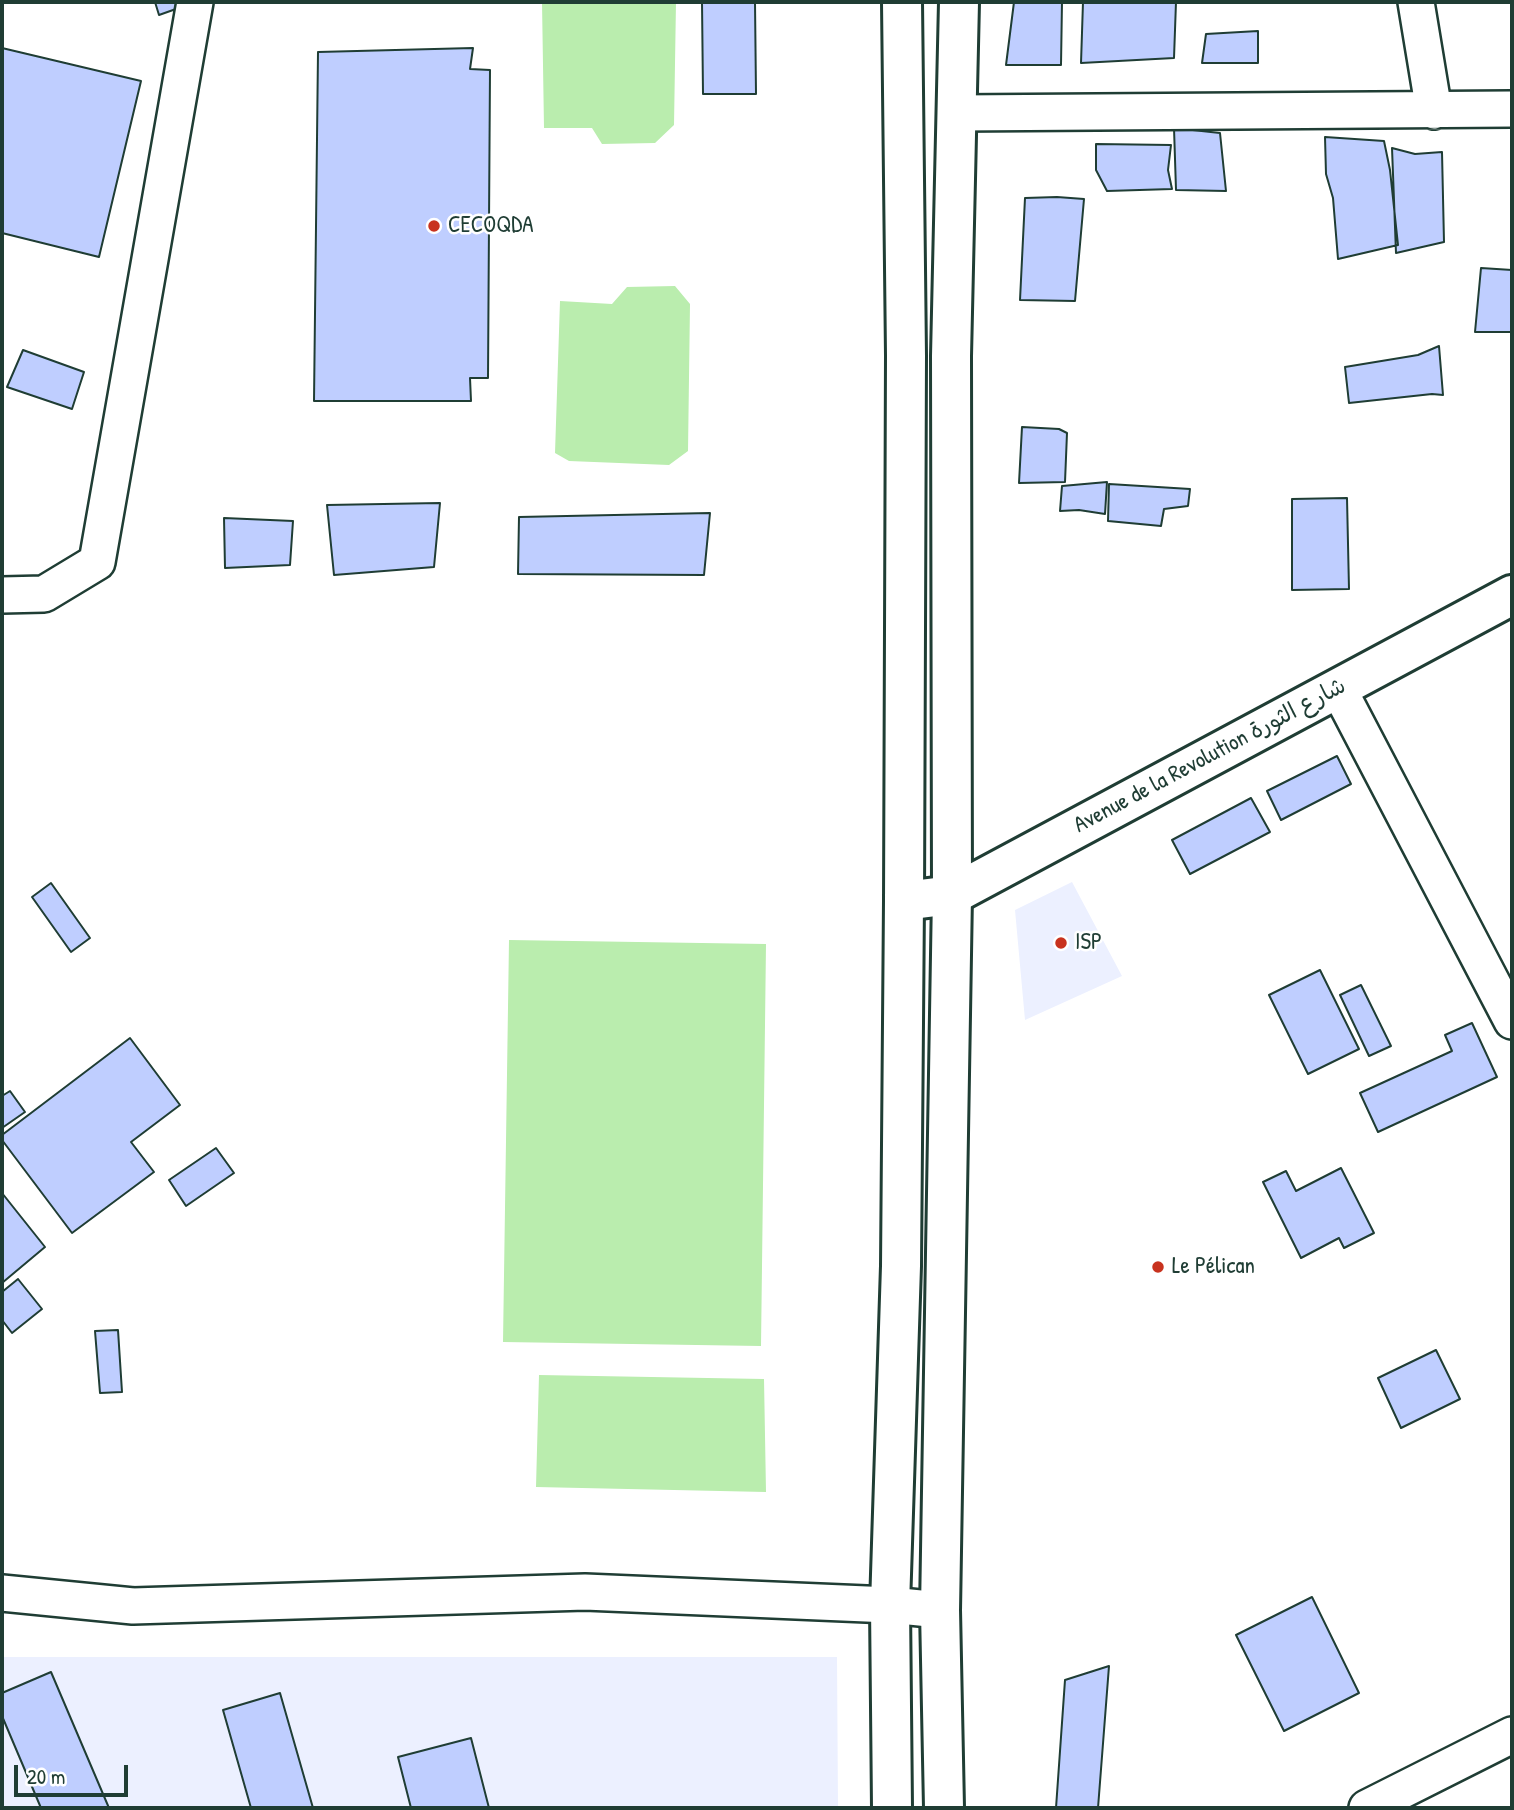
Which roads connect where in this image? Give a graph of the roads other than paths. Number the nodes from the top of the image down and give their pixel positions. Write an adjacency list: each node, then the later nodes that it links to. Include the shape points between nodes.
1 (195, 2): 9 (street, via 97,562 44,594)
2 (902, 2): 12 (main road)
3 (958, 2): 7 (main road)
4 (1416, 2): 6 (street)
5 (1512, 109): 6 (street)
6 (1434, 111): 7 (street)
7 (958, 113): 11 (main road, via 951,356)
8 (1512, 595): 10 (main road, Avenue de la Revolution شارع الثورة)
9 (2, 596)
10 (1338, 688): 11 (main road, Avenue de la Revolution شارع الثورة); 13 (street)
11 (952, 895): 12 (main road, Avenue de la Revolution شارع الثورة); 16 (main road)
12 (904, 901): 15 (main road, via 901,1266)
13 (1512, 1021)
14 (2, 1593): 15 (street, via 133,1606 585,1592)
15 (890, 1605): 16 (street); 18 (main road)
16 (940, 1610): 19 (main road)
17 (1512, 1735): 20 (street)
18 (892, 1808)
19 (944, 1808)
20 (1367, 1808)

